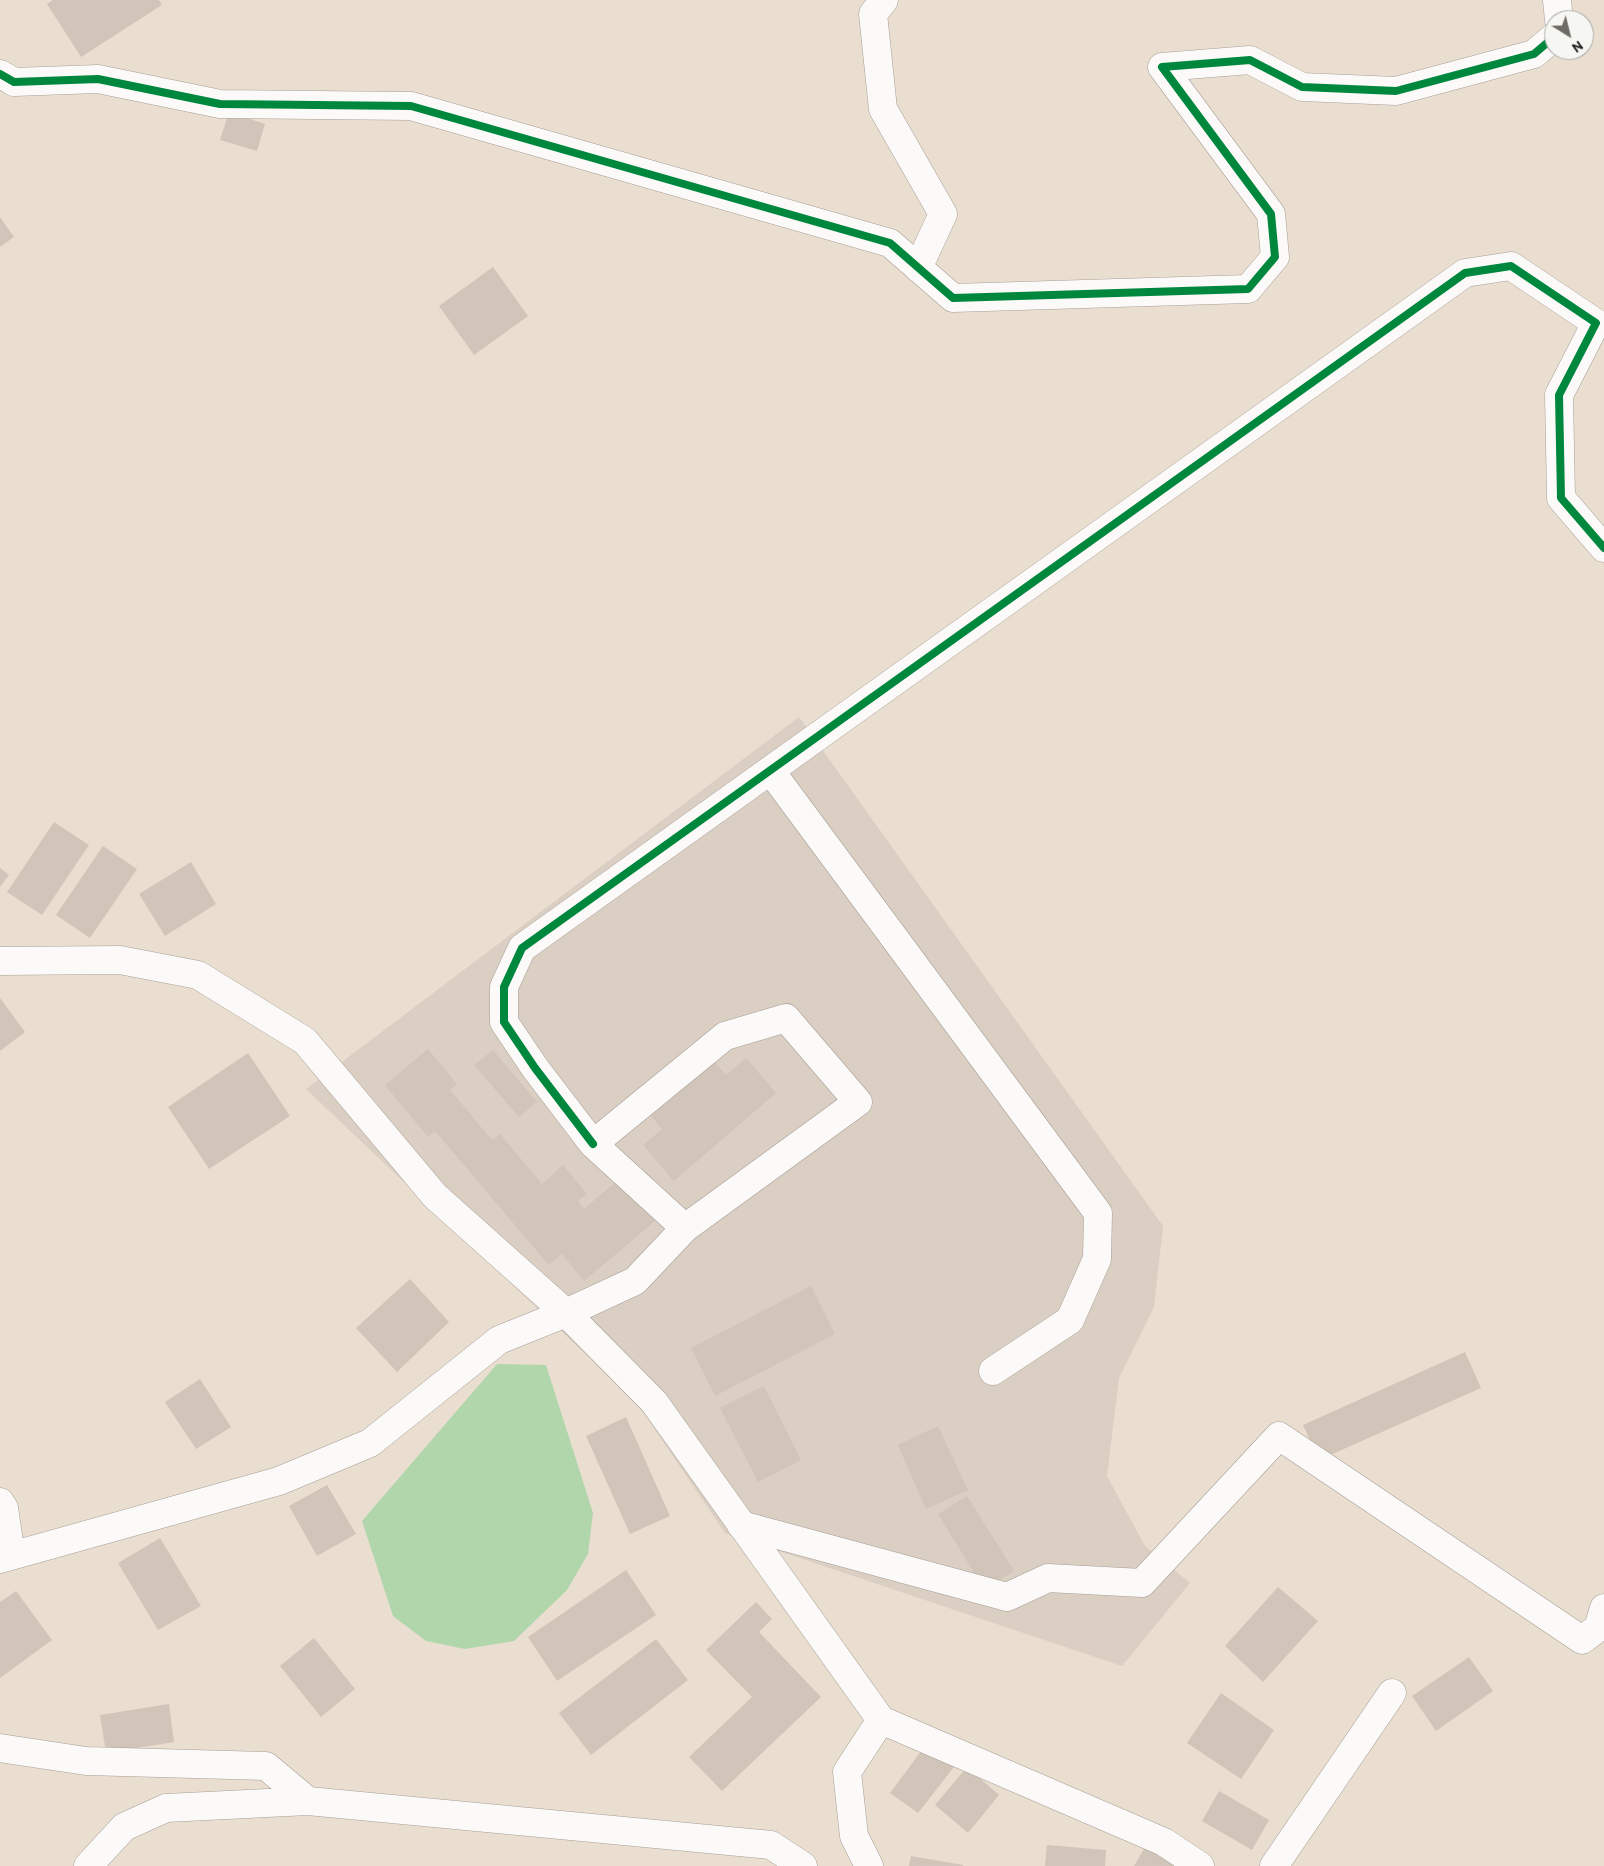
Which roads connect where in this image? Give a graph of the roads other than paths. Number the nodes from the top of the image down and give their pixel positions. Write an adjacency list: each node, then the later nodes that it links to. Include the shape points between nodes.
1 (884, 0): 4 (street, via 873,14 883,109 943,214)
2 (1544, 46): 4 (street, via 1534,54 1396,91 1302,87 1250,60 1162,67 1272,214 1275,257 1248,289 953,298)
3 (0, 74): 4 (street, via 14,82 98,80 220,104 411,106 890,243)
4 (918, 268)
5 (1604, 548): 6 (street, via 1561,498 1559,395 1596,323 1511,266 1465,273)
6 (770, 770): 8 (street, via 522,948 504,987 504,1022); 11 (street, via 1098,1213 1097,1259 1070,1320)
7 (0, 961): 10 (street, via 120,960 198,975 305,1041 435,1196)
8 (593, 1144): 9 (street); 9 (street, via 725,1036 786,1018 858,1102)
9 (685, 1228): 10 (street, via 635,1281)
10 (566, 1313): 13 (street, via 654,1402); 14 (street, via 499,1340 370,1444 279,1481)
11 (993, 1370)
12 (0, 1502): 14 (street, via 4,1508)
13 (741, 1525): 15 (street, via 1007,1597 1048,1578 1142,1583 1279,1436 1582,1640 1598,1628); 17 (street)
14 (5, 1557)
15 (1604, 1608)
16 (1392, 1693): 24 (street)
17 (881, 1720): 22 (street, via 847,1772 854,1836); 23 (street, via 1164,1842)
18 (0, 1748): 19 (street, via 86,1761 266,1766)
19 (308, 1801): 20 (street, via 166,1808 124,1827); 21 (street, via 770,1845)
20 (88, 1866)
21 (803, 1866)
22 (869, 1866)
23 (1200, 1866)
24 (1274, 1866)

